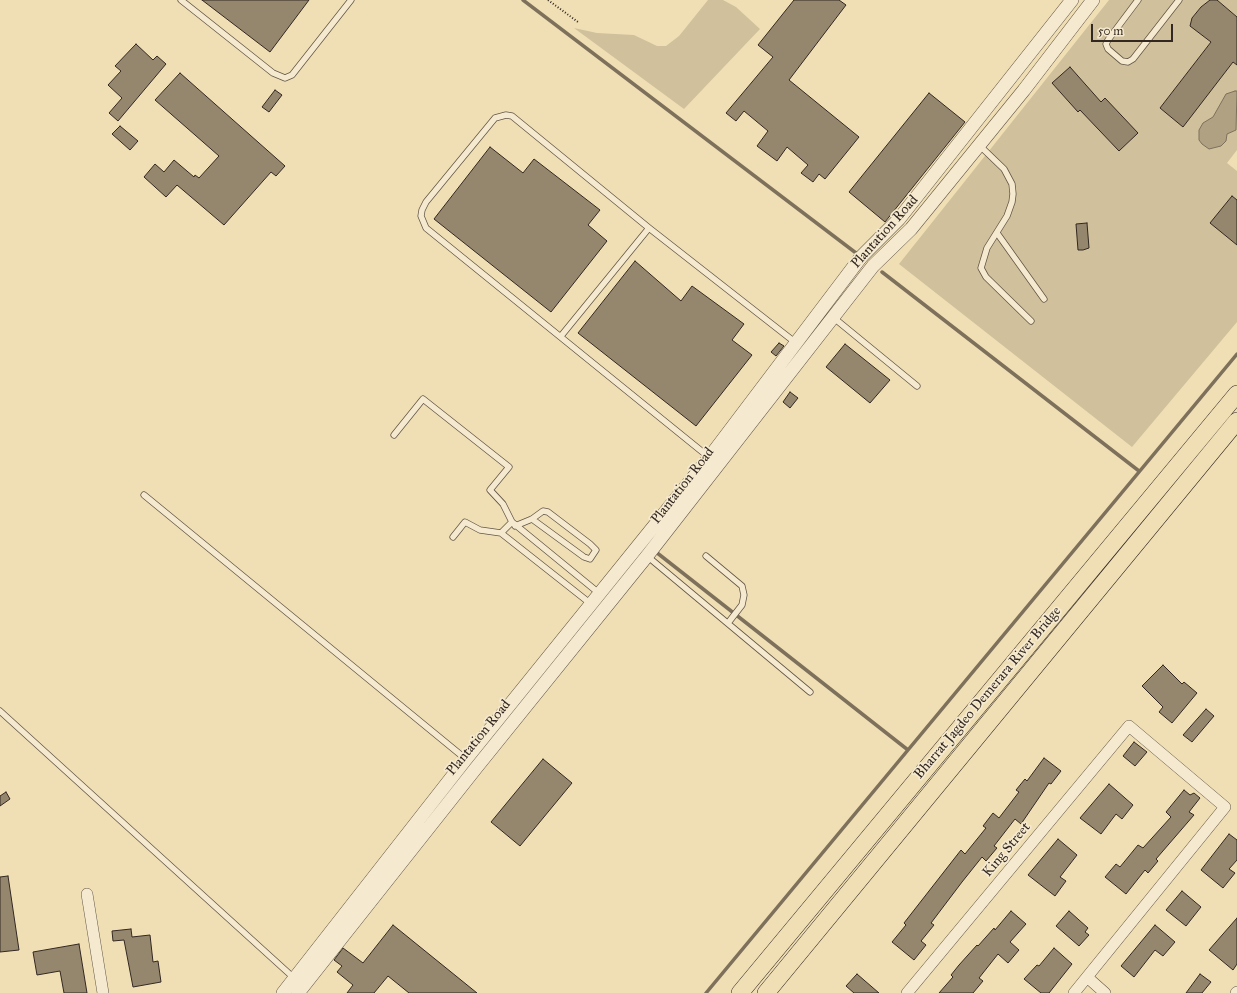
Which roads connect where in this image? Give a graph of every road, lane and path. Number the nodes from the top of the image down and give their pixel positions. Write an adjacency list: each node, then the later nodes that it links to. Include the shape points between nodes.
1 (181, 0): 2 (lane, via 273,73 285,78 292,75)
2 (351, 0)
3 (548, 0): 8 (path)
4 (1072, 0): 16 (street, Plantation Road, via 899,219 861,257)
5 (1093, 0): 9 (street, Plantation Road)
6 (1138, 0): 7 (lane, via 1106,44 1122,61 1128,62 1133,59)
7 (1179, 0)
8 (578, 22)
9 (978, 145): 11 (lane, via 1004,169 1012,184 1012,202); 13 (street, Plantation Road, via 911,229 873,266)
10 (649, 228): 15 (lane); 15 (lane, via 517,119 506,115 495,118 426,202 422,210 422,222 426,228); 16 (lane)
11 (997, 233): 12 (lane); 14 (lane, via 986,248 981,268 986,277)
12 (1044, 299)
13 (834, 318): 17 (lane); 21 (street, Plantation Road)
14 (1031, 321)
15 (561, 336): 21 (lane)
16 (796, 343): 21 (street, Plantation Road)
17 (917, 386)
18 (1237, 394): 39 (main road, Bharrat Jagdeo Demerara River Bridge)
19 (1237, 421): 40 (main road, Bharrat Jagdeo Demerara River Bridge)
20 (394, 435): 24 (lane, via 423,399 508,467 490,490 504,504)
21 (714, 461): 27 (street, Plantation Road); 29 (street, Plantation Road)
22 (144, 495): 33 (lane)
23 (532, 519): 23 (lane, via 584,558 590,559 596,550 548,512 543,511); 24 (lane)
24 (513, 524): 25 (lane); 29 (lane)
25 (502, 533): 26 (lane, via 480,530 465,522); 29 (lane)
26 (453, 536)
27 (647, 556): 29 (street, Plantation Road); 30 (lane)
28 (706, 556): 30 (lane, via 742,586 742,605)
29 (600, 603): 33 (street, Plantation Road)
30 (728, 623): 31 (lane)
31 (810, 692)
32 (0, 711): 36 (lane)
33 (471, 764): 36 (street, Plantation Road)
34 (87, 894): 37 (street)
35 (1087, 977): 41 (street, King Street, via 1225,806 1129,726); 42 (street); 43 (street)
36 (299, 986): 38 (street, Plantation Road)
37 (104, 993)
38 (283, 993)
39 (740, 993)
40 (766, 993)
41 (908, 993)
42 (1074, 993)
43 (1105, 993)

